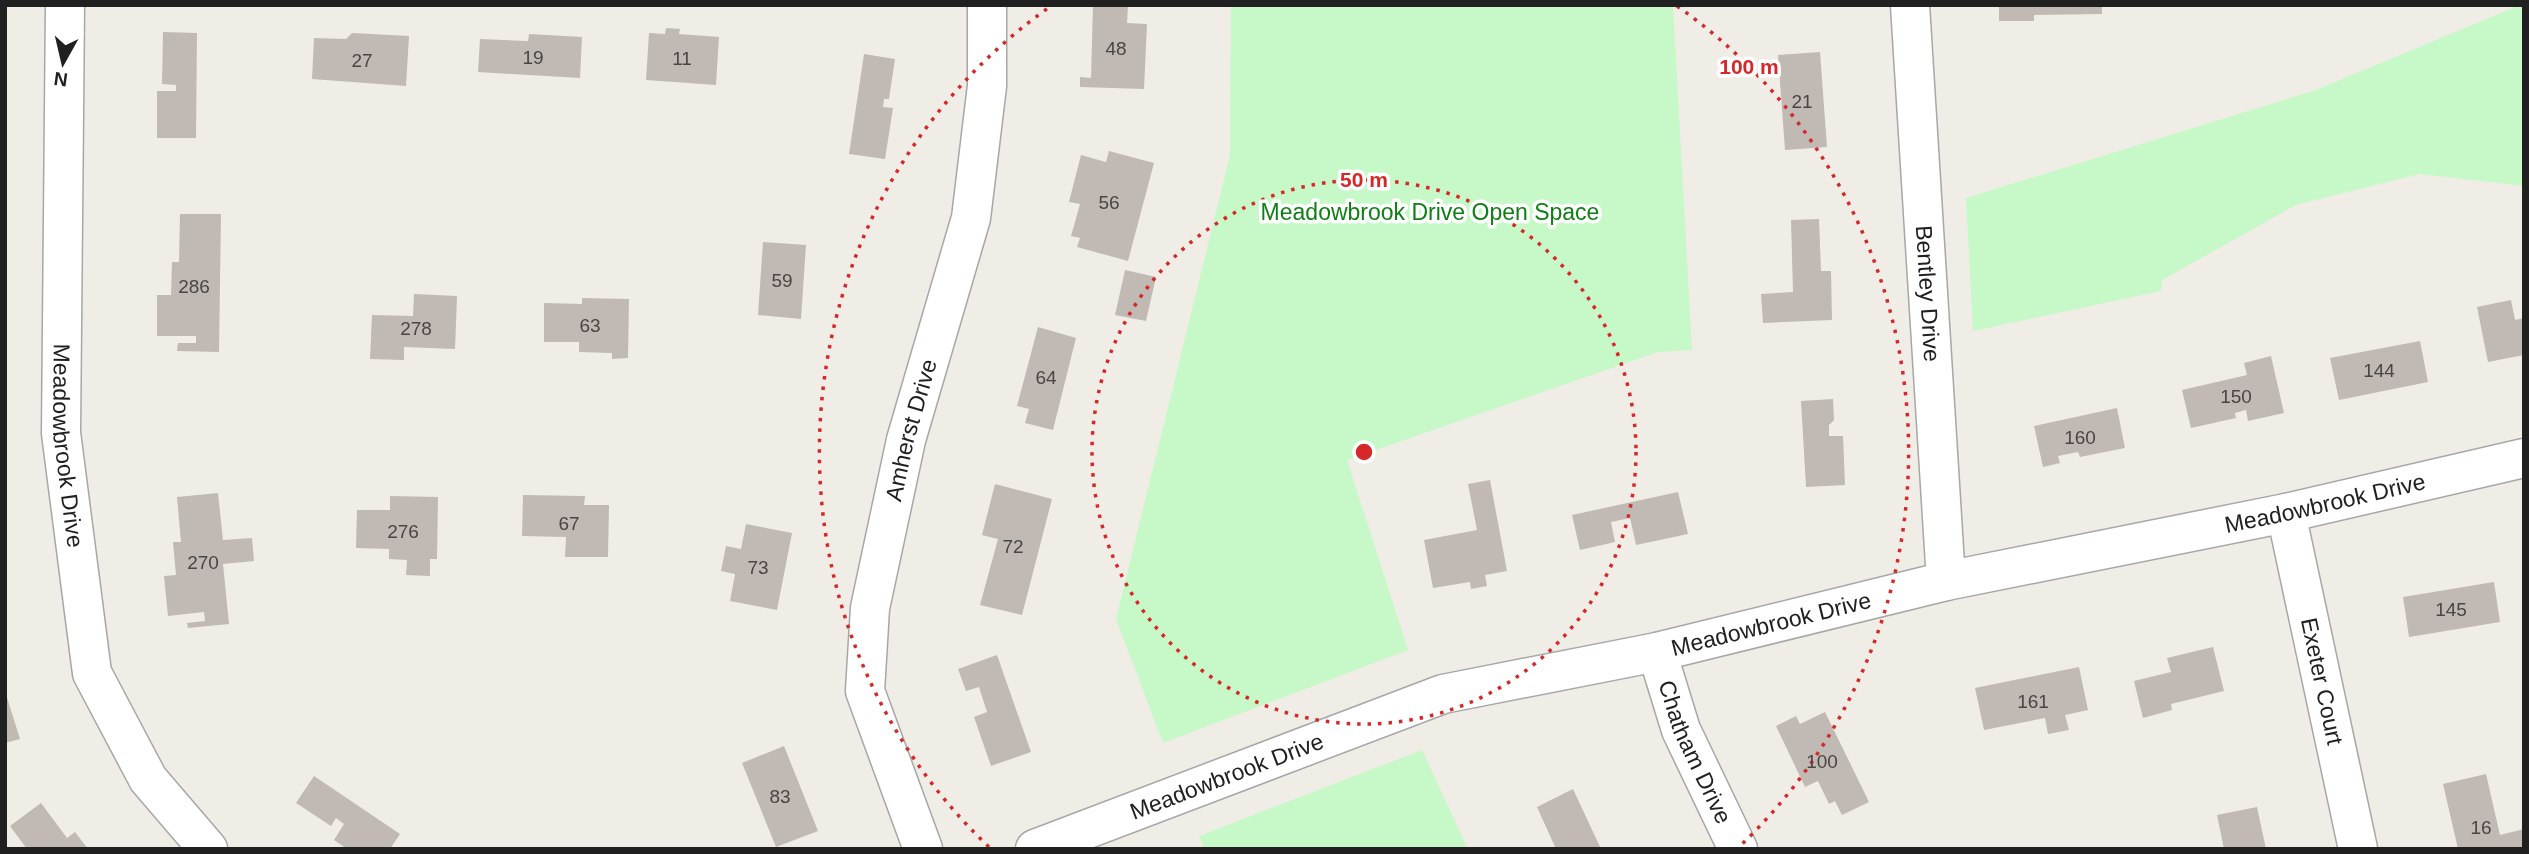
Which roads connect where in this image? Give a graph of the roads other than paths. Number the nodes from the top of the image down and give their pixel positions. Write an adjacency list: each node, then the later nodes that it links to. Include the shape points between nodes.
1 (65, 5): 8 (street, Meadowbrook Drive, via 61,433 92,673 148,779)
2 (987, 5): 9 (street, Amherst Drive, via 987,86 971,218 906,440 870,608 865,691)
3 (1910, 5): 6 (street, Bentley Drive)
4 (2524, 458): 5 (street, Meadowbrook Drive)
5 (2286, 513): 6 (street, Meadowbrook Drive); 12 (street, Exeter Court)
6 (1945, 582): 7 (street, Meadowbrook Drive)
7 (1657, 652): 10 (street, Meadowbrook Drive, via 1443,694); 11 (street, Chatham Drive, via 1681,730)
8 (208, 849)
9 (923, 849)
10 (1035, 849)
11 (1738, 849)
12 (2358, 849)

